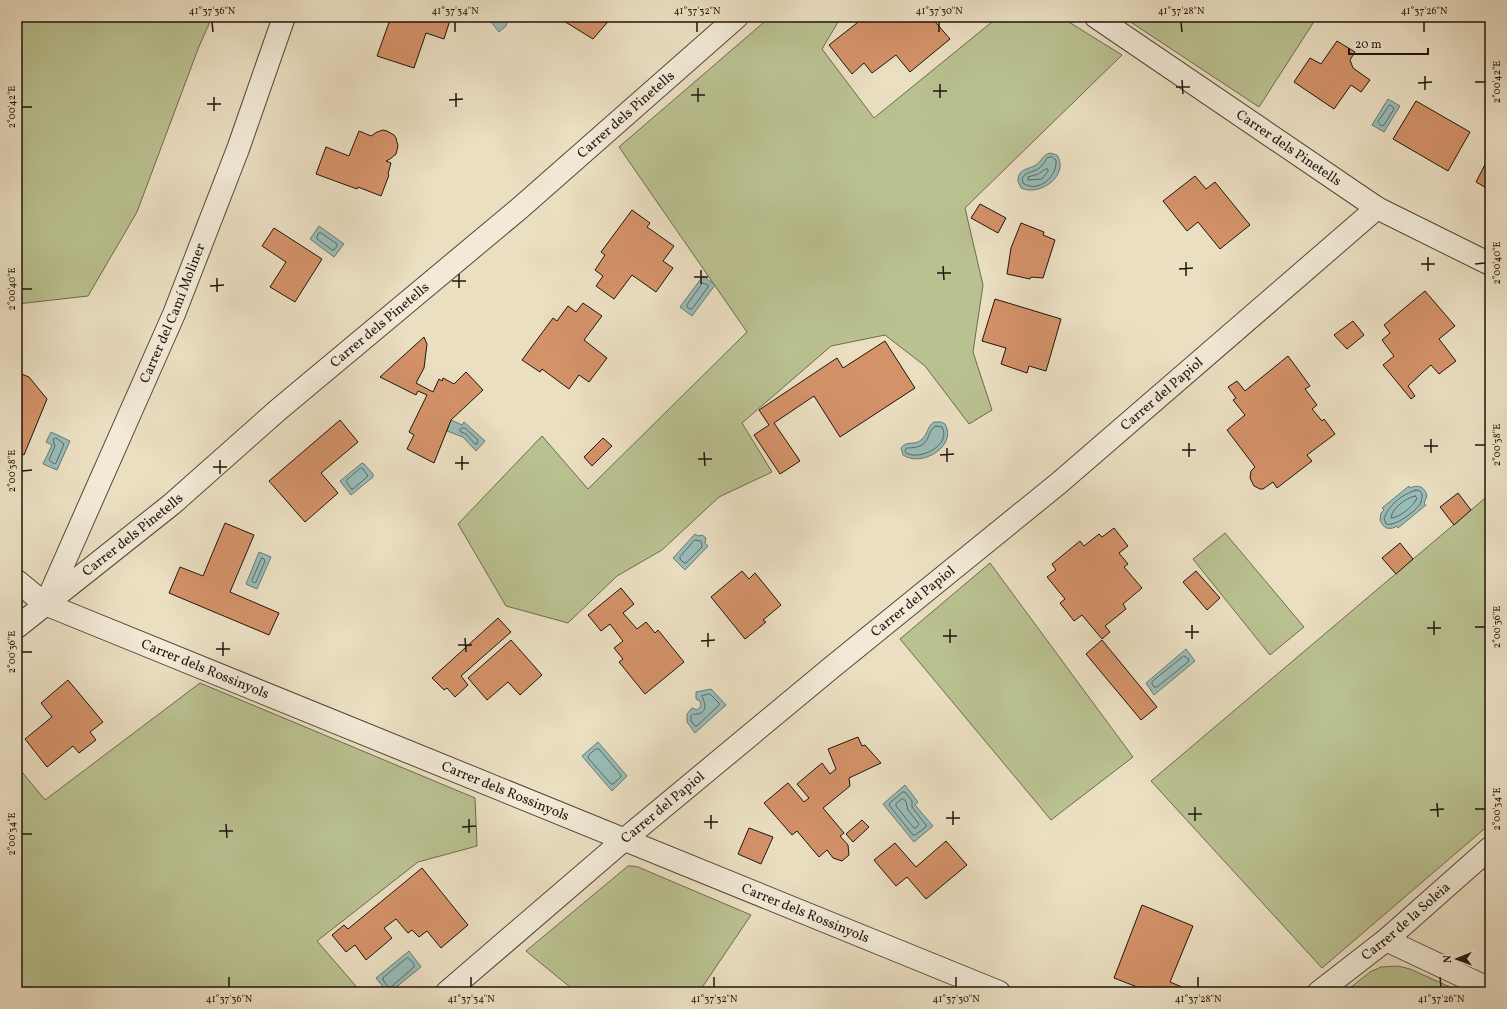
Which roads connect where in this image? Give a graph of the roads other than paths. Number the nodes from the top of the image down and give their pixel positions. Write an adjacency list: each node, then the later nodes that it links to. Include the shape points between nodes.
1 (284, 17): 7 (street, Carrer del Camí Moliner, via 238,149 174,314)
2 (737, 17): 7 (street, Carrer dels Pinetells, via 520,208 278,410 172,504)
3 (1096, 17): 4 (street, Carrer dels Pinetells)
4 (1377, 208): 5 (street, Carrer dels Pinetells); 9 (street, Carrer del Papiol, via 1059,483)
5 (1490, 264)
6 (17, 581): 7 (street, Carrer dels Rossinyols)
7 (45, 604): 8 (street, Carrer dels Pinetells); 9 (street, Carrer dels Rossinyols)
8 (17, 627)
9 (625, 839): 13 (street, Carrer del Papiol); 14 (street, Carrer dels Rossinyols)
10 (1490, 848): 11 (street, Carrer de la Soleia)
11 (1386, 940): 12 (street); 15 (street, Carrer de la Soleia)
12 (1490, 988)
13 (447, 992)
14 (999, 992)
15 (1319, 992)

